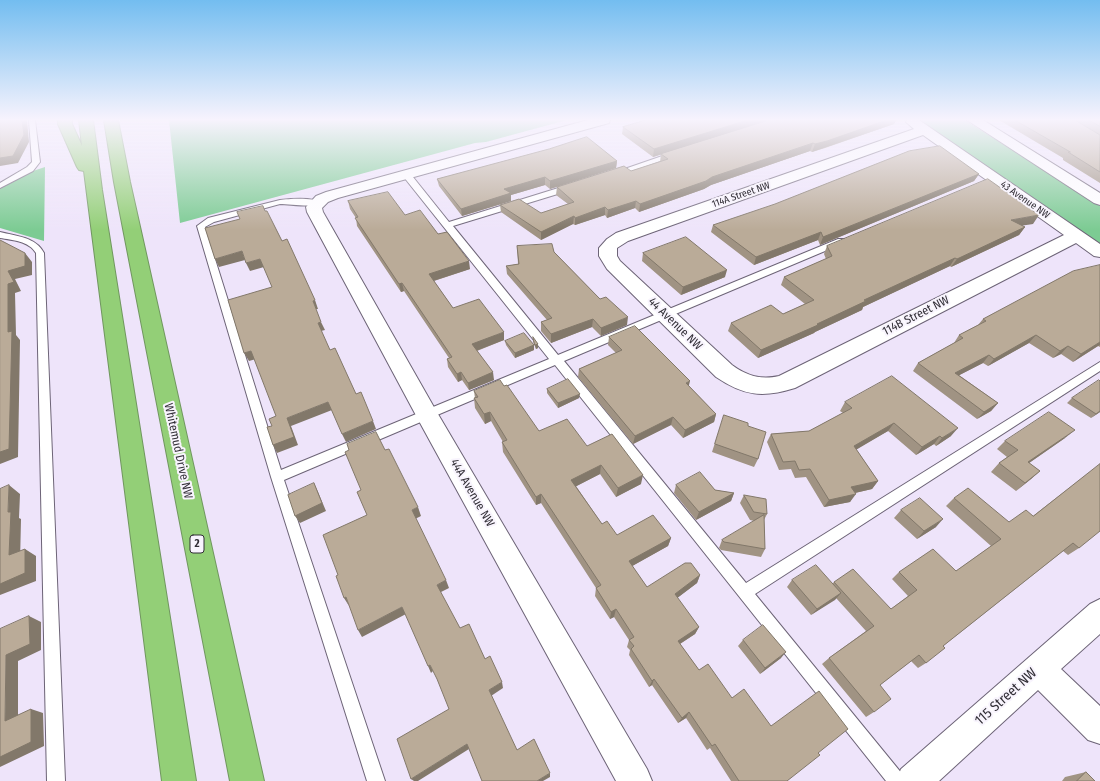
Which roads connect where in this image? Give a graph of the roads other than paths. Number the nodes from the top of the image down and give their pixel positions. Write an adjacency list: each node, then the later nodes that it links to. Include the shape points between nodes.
1 (35, 156): 15 (lane, via 36,162 30,169)
2 (79, 156): 16 (highway)
3 (90, 156): 16 (highway)
4 (117, 156): 13 (highway, Whitemud Drive NW / 2)
5 (123, 156): 13 (highway)
6 (470, 156): 11 (street)
7 (667, 156): 12 (lane)
8 (849, 156): 23 (street, 114A Street NW, via 622,237 613,242)
9 (956, 156): 21 (street, 43 Avenue NW, via 986,181)
10 (1031, 156): 17 (street)
11 (406, 174): 18 (street, via 332,195); 19 (lane)
12 (608, 175)
13 (122, 182): 37 (highway, Whitemud Drive NW / 2)
14 (578, 185): 19 (lane)
15 (0, 186)
16 (94, 190): 36 (highway)
17 (1100, 200)
18 (317, 203): 29 (street, 44A Avenue NW, via 314,207 315,212); 30 (lane, via 291,200 280,202 211,220 201,226)
19 (449, 225): 26 (lane)
20 (0, 235): 35 (lane, via 32,244 40,253)
21 (1076, 236): 24 (street, 43 Avenue NW); 28 (street, 114B Street NW, via 787,382 771,386)
22 (850, 238): 25 (lane)
23 (606, 251): 25 (street, 44 Avenue NW, via 613,265)
24 (1100, 252)
25 (665, 315): 26 (lane); 28 (street, 44 Avenue NW, via 724,370 737,379)
26 (556, 360): 29 (lane); 31 (lane)
27 (1100, 366): 31 (lane)
28 (754, 385)
29 (427, 415): 30 (lane); 39 (street, 44A Avenue NW)
30 (277, 477): 38 (lane)
31 (745, 592): 40 (lane)
32 (1100, 614): 33 (street, 115 Street NW)
33 (1038, 669): 34 (street); 41 (street, 115 Street NW)
34 (1100, 728)
35 (56, 781)
36 (179, 781)
37 (247, 781)
38 (376, 781)
39 (635, 781)
40 (896, 781)
41 (913, 781)

